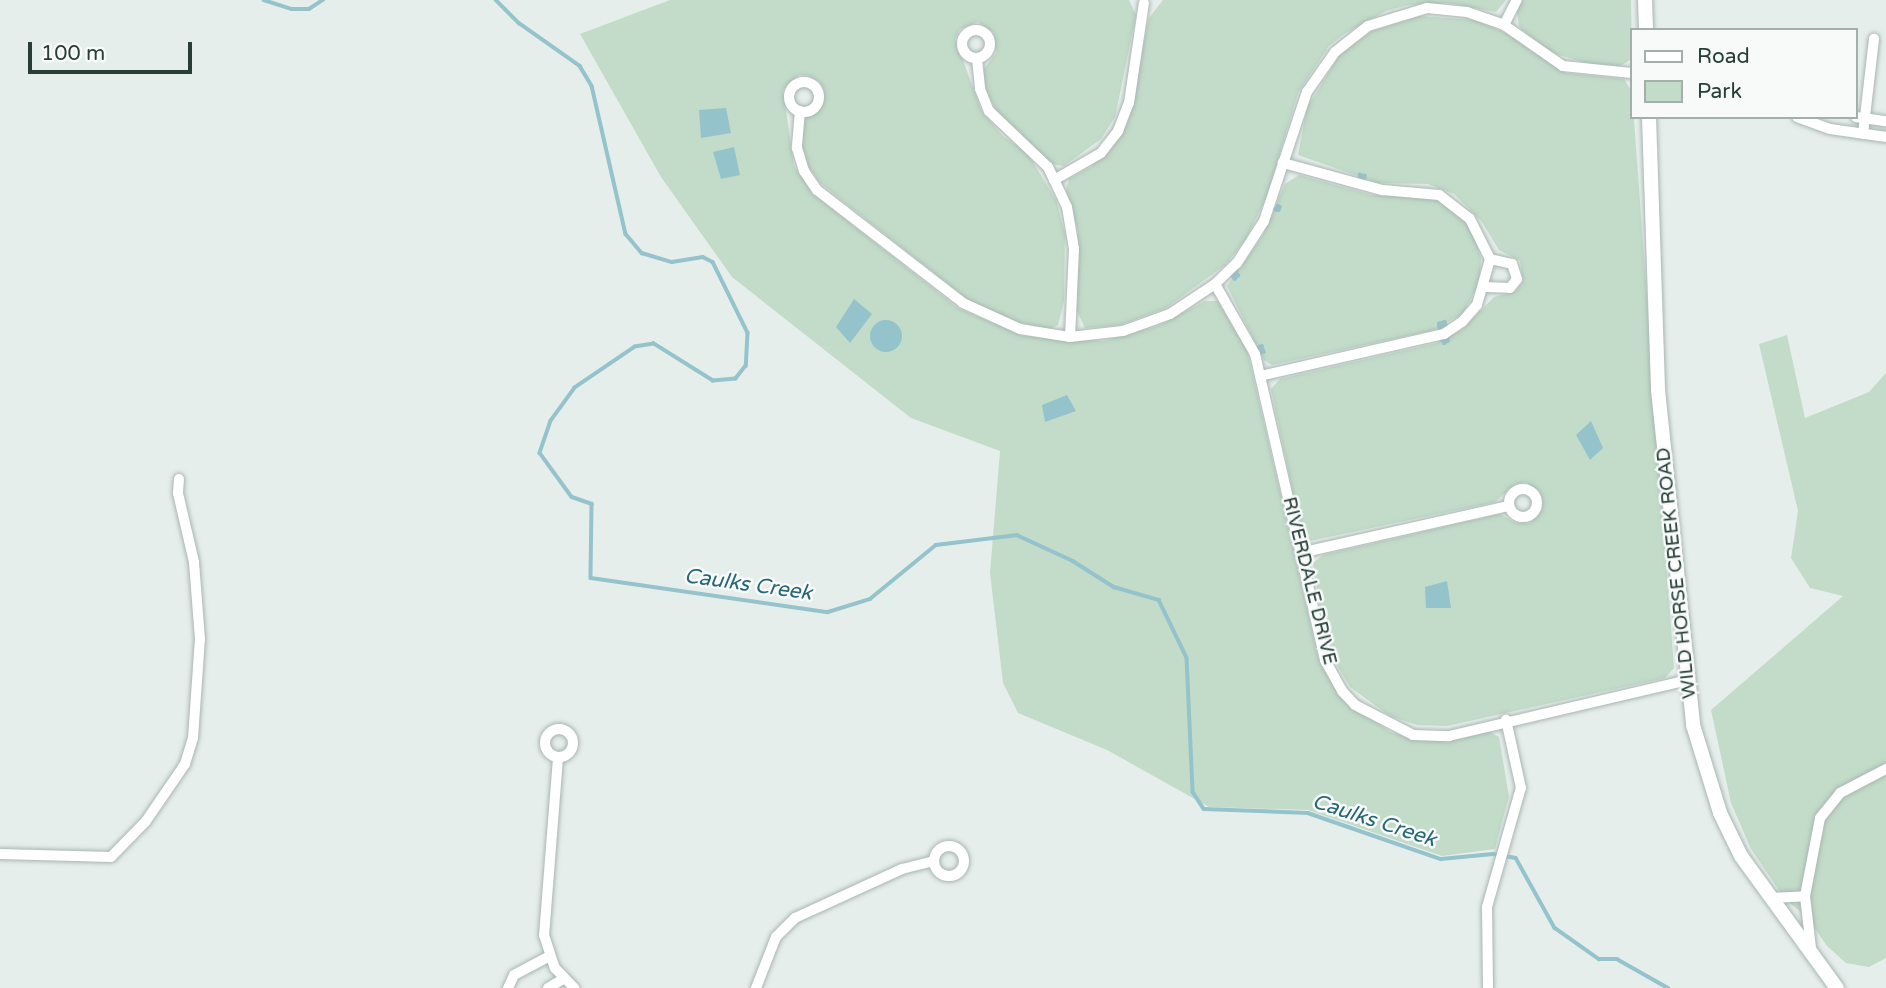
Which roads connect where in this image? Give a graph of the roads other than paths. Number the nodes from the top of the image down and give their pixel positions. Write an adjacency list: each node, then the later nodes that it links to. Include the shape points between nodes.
1 (1156, 0): 4 (street)
2 (1517, 0): 5 (street)
3 (1645, 0): 6 (main road)
4 (1142, 1): 18 (street, via 1129,103 1118,131 1101,153)
5 (1504, 25): 9 (street, via 1563,66); 17 (street, via 1467,12 1427,8 1368,26 1321,69 1302,104)
6 (1646, 28)
7 (1874, 39): 11 (street)
8 (976, 59): 18 (street, via 989,111 1036,154)
9 (1630, 73)
10 (800, 111): 22 (street, via 797,148 804,171 817,190 963,303 1020,329)
11 (1860, 117): 14 (street); 15 (street)
12 (1649, 119): 27 (main road, WILD HORSE CREEK ROAD, via 1658,390)
13 (1802, 119): 15 (street, via 1830,130)
14 (1886, 121)
15 (1863, 134): 16 (street)
16 (1886, 137)
17 (1283, 163): 19 (street, via 1382,190 1439,195 1470,219); 20 (street, via 1264,221 1241,258)
18 (1055, 180): 22 (street, via 1067,207 1074,249)
19 (1490, 259): 21 (street); 21 (street, via 1512,264 1517,279 1510,288)
20 (1215, 284): 22 (street, via 1147,324); 23 (street, RIVERDALE DRIVE, via 1248,339)
21 (1485, 287): 23 (street, via 1469,316 1444,334)
22 (1070, 337)
23 (1260, 376): 26 (street, RIVERDALE DRIVE)
24 (179, 479): 31 (street, via 194,562 200,639 193,738 185,764 146,821 111,857)
25 (1508, 506): 26 (street)
26 (1300, 553): 28 (street, RIVERDALE DRIVE, via 1325,660 1354,705 1391,726 1423,736 1449,736)
27 (1687, 680): 28 (street, RIVERDALE DRIVE); 33 (main road, WILD HORSE CREEK ROAD, via 1693,725 1720,813)
28 (1506, 720): 42 (street, via 1521,788 1487,907)
29 (558, 758): 36 (street, via 545,915)
30 (1886, 769): 34 (street, via 1840,793 1820,818)
31 (0, 854)
32 (934, 861): 41 (street, via 902,869 795,918 776,937)
33 (1767, 897): 34 (street); 35 (main road, WILD HORSE CREEK ROAD)
34 (1805, 897): 35 (street)
35 (1812, 955): 43 (main road, WILD HORSE CREEK ROAD)
36 (549, 956): 37 (street); 38 (street, via 514,975)
37 (563, 979): 39 (street); 40 (street)
38 (508, 988)
39 (548, 988)
40 (574, 988)
41 (756, 988)
42 (1488, 988)
43 (1837, 988)

